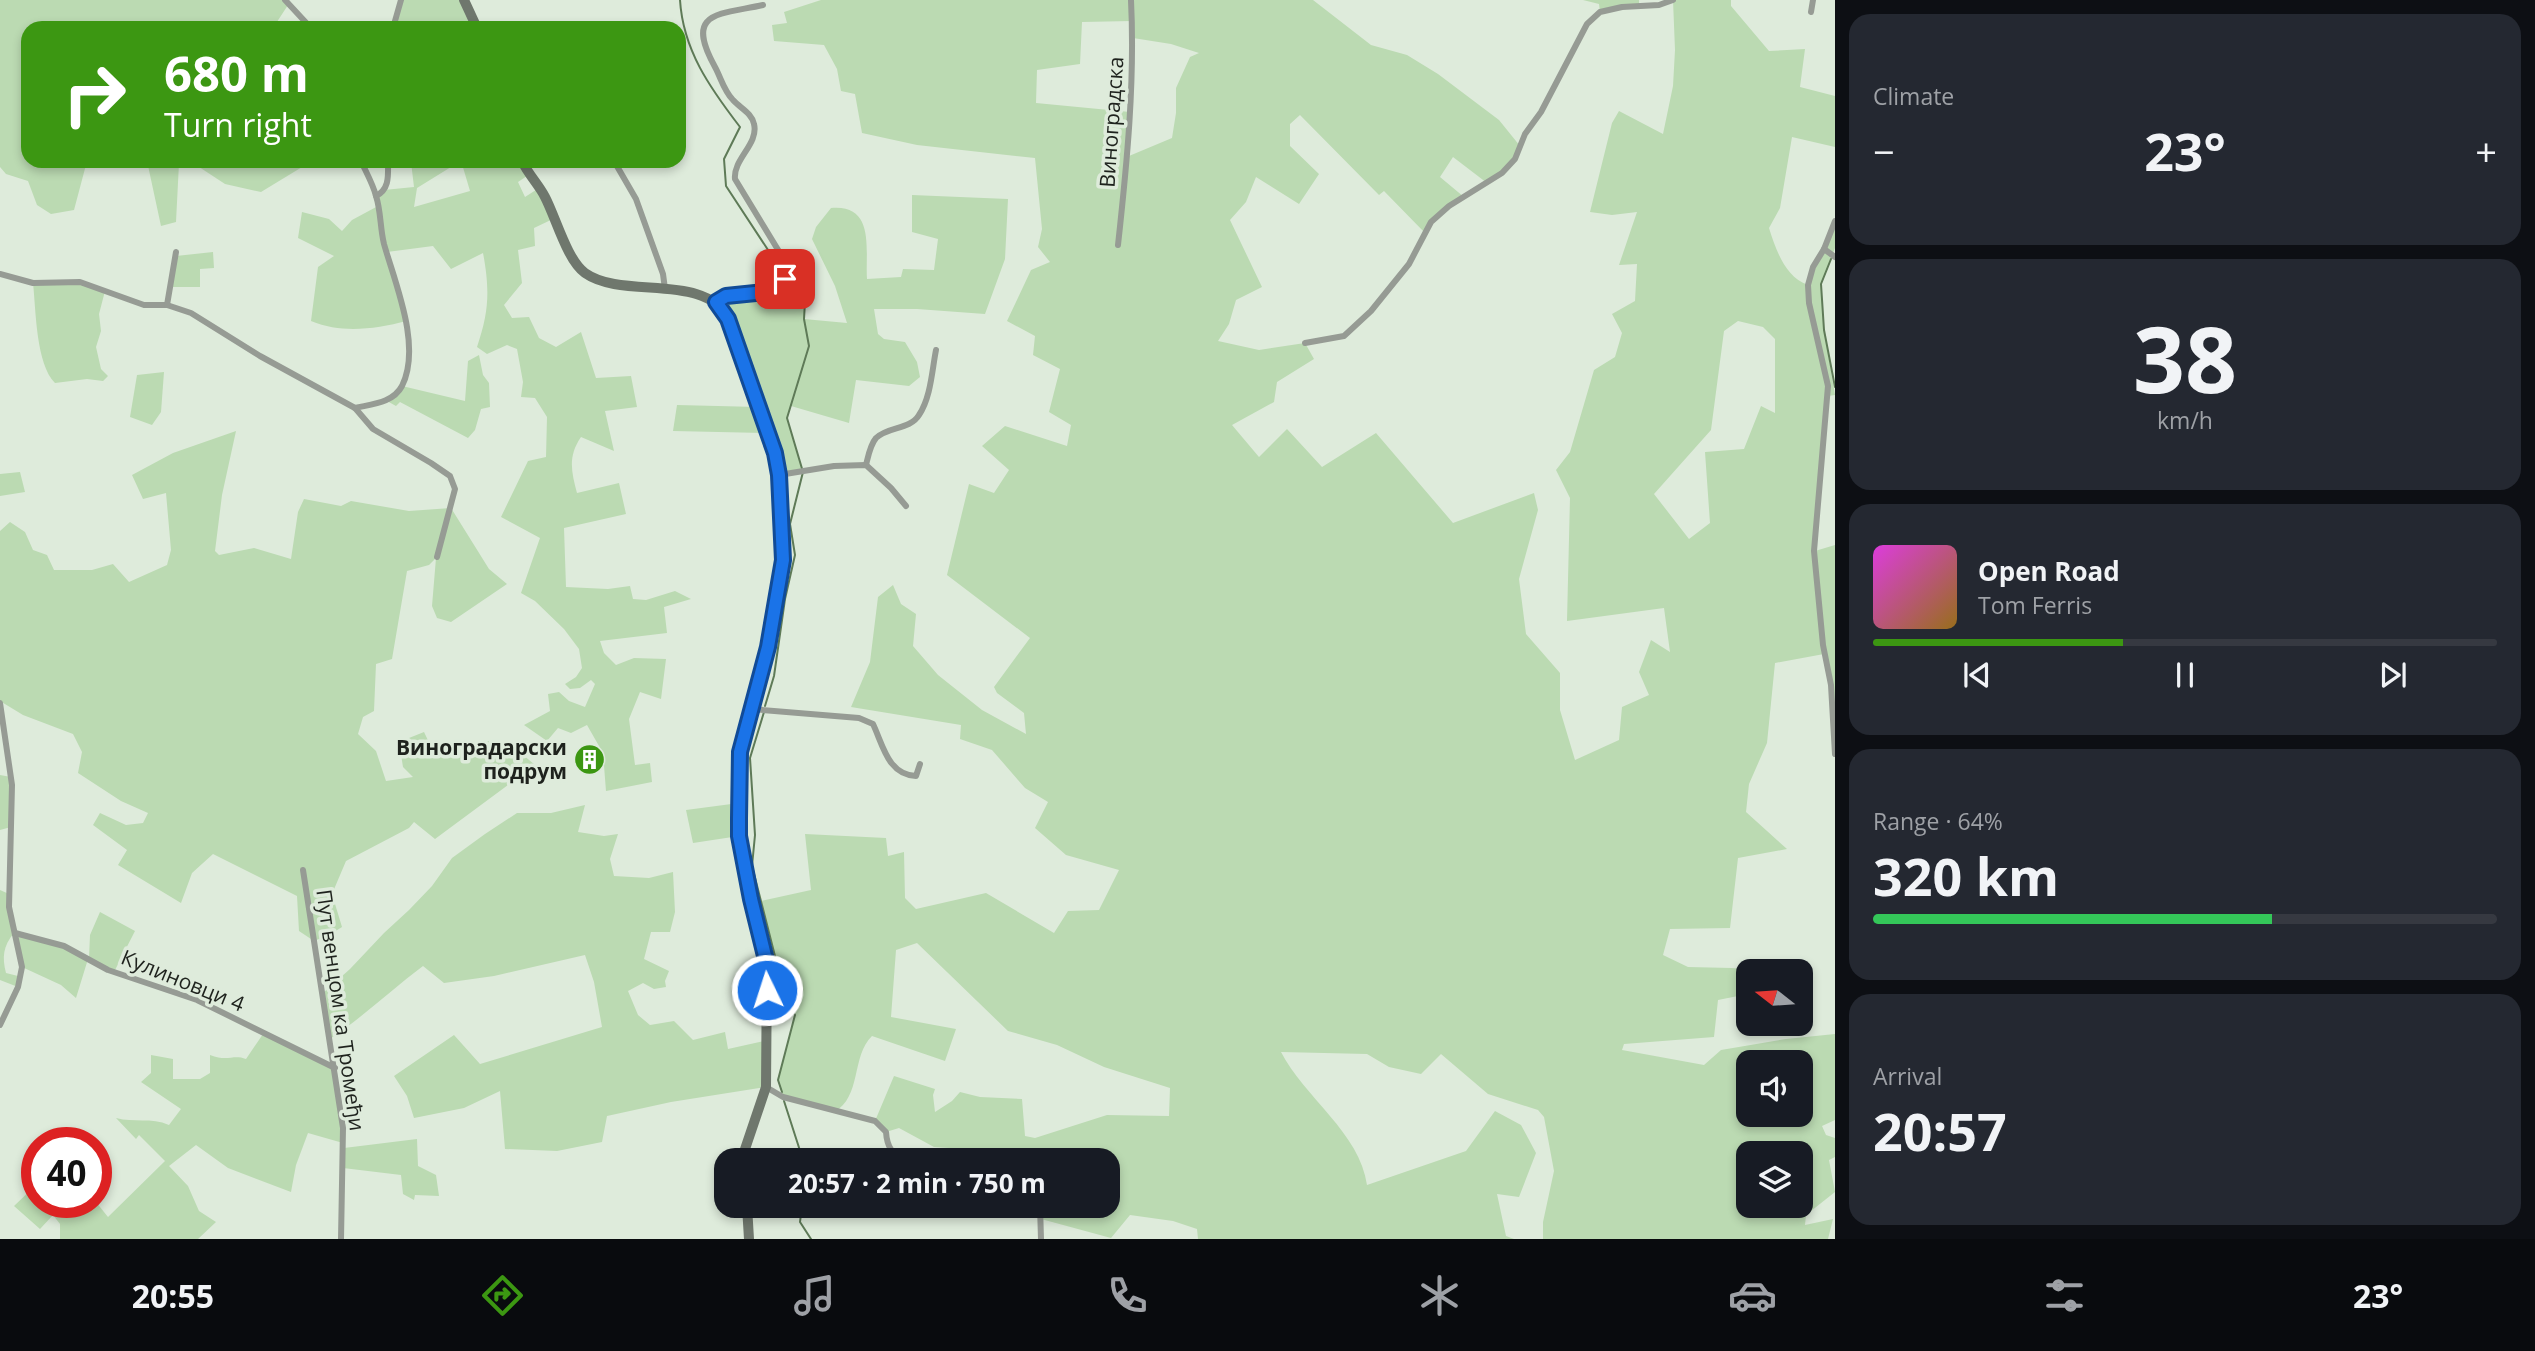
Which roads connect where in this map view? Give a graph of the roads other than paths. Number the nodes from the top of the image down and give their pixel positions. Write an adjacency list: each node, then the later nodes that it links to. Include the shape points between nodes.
1 (285, 0): 9 (street)
2 (401, 0): 10 (street)
3 (464, 0): 11 (street)
4 (1131, 0): 18 (street, Виноградска, via 1128,156)
5 (1673, 0): 25 (street, via 1600,12 1587,24 1515,159 1431,222 1409,264 1344,336)
6 (1813, 0): 8 (street)
7 (763, 5): 23 (street, via 713,17 704,25 701,38 728,94 754,123 735,179 783,258 785,279 775,291 726,296)
8 (1811, 12)
9 (304, 21)
10 (395, 21)
11 (474, 21)
12 (364, 168): 16 (street)
13 (388, 168): 16 (street, via 387,184)
14 (526, 168): 22 (street, via 580,270 606,282)
15 (618, 168): 22 (street, via 636,199)
16 (376, 196): 27 (street, via 383,240 407,321 408,363 395,395)
17 (1835, 221): 20 (street)
18 (1118, 245)
19 (176, 252): 24 (street)
20 (1829, 253): 34 (street, via 1813,267 1808,285 1828,386 1814,551)
21 (0, 274): 24 (street, via 33,283 80,282 144,305)
22 (665, 289): 23 (street)
23 (716, 302): 29 (street, via 728,319)
24 (167, 305): 27 (street, via 204,319)
25 (1306, 343)
26 (936, 349): 28 (street, via 918,417 877,437)
27 (355, 408): 31 (street, via 373,429 450,477 455,489)
28 (866, 465): 29 (street); 30 (street)
29 (779, 475): 33 (street, via 783,560 768,647)
30 (905, 506)
31 (437, 557)
32 (0, 703): 37 (street, via 12,785 9,907)
33 (751, 709): 35 (street, via 859,718 873,724 890,764 905,775 916,776); 40 (street, via 740,752 739,836 767,964)
34 (1835, 754)
35 (920, 764)
36 (303, 870): 39 (street, Пут венцом ка Тромеђи)
37 (15, 933): 38 (street, via 22,977); 39 (street, Кулиновци 4, via 64,946 108,970 197,1000)
38 (0, 1025)
39 (335, 1068): 45 (street, Пут венцом ка Тромеђи, via 344,1143)
40 (766, 1087): 41 (street); 42 (street, via 783,1097 875,1121 886,1132)
41 (745, 1148)
42 (890, 1148)
43 (748, 1218): 46 (street)
44 (1040, 1218): 47 (street)
45 (341, 1239)
46 (749, 1239)
47 (1041, 1239)

